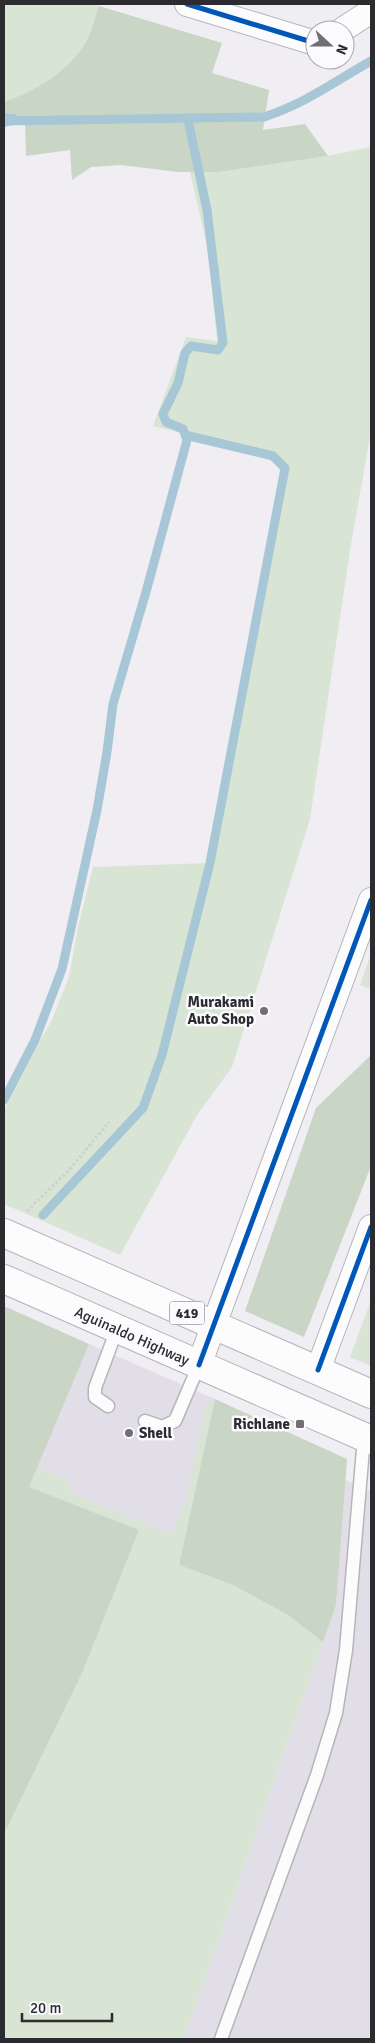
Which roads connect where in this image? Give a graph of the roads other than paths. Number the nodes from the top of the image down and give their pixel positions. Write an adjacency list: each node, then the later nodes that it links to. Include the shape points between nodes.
1 (187, 4): 4 (street)
2 (371, 11): 3 (street)
3 (355, 21)
4 (305, 40)
5 (371, 900): 9 (street)
6 (371, 1227): 12 (street)
7 (4, 1233): 9 (highway, 419)
8 (4, 1279): 10 (highway, Aguinaldo Highway)
9 (215, 1326): 11 (street); 12 (highway, 419)
10 (117, 1329): 11 (highway, Aguinaldo Highway); 14 (lane, via 95,1388 95,1397)
11 (200, 1365): 15 (lane, via 176,1421 162,1427); 16 (highway, Aguinaldo Highway)
12 (318, 1370): 13 (highway, 419)
13 (371, 1394)
14 (108, 1406)
15 (145, 1421)
16 (368, 1439): 17 (lane, via 346,1650 336,1713 317,1776)
17 (221, 2039)

